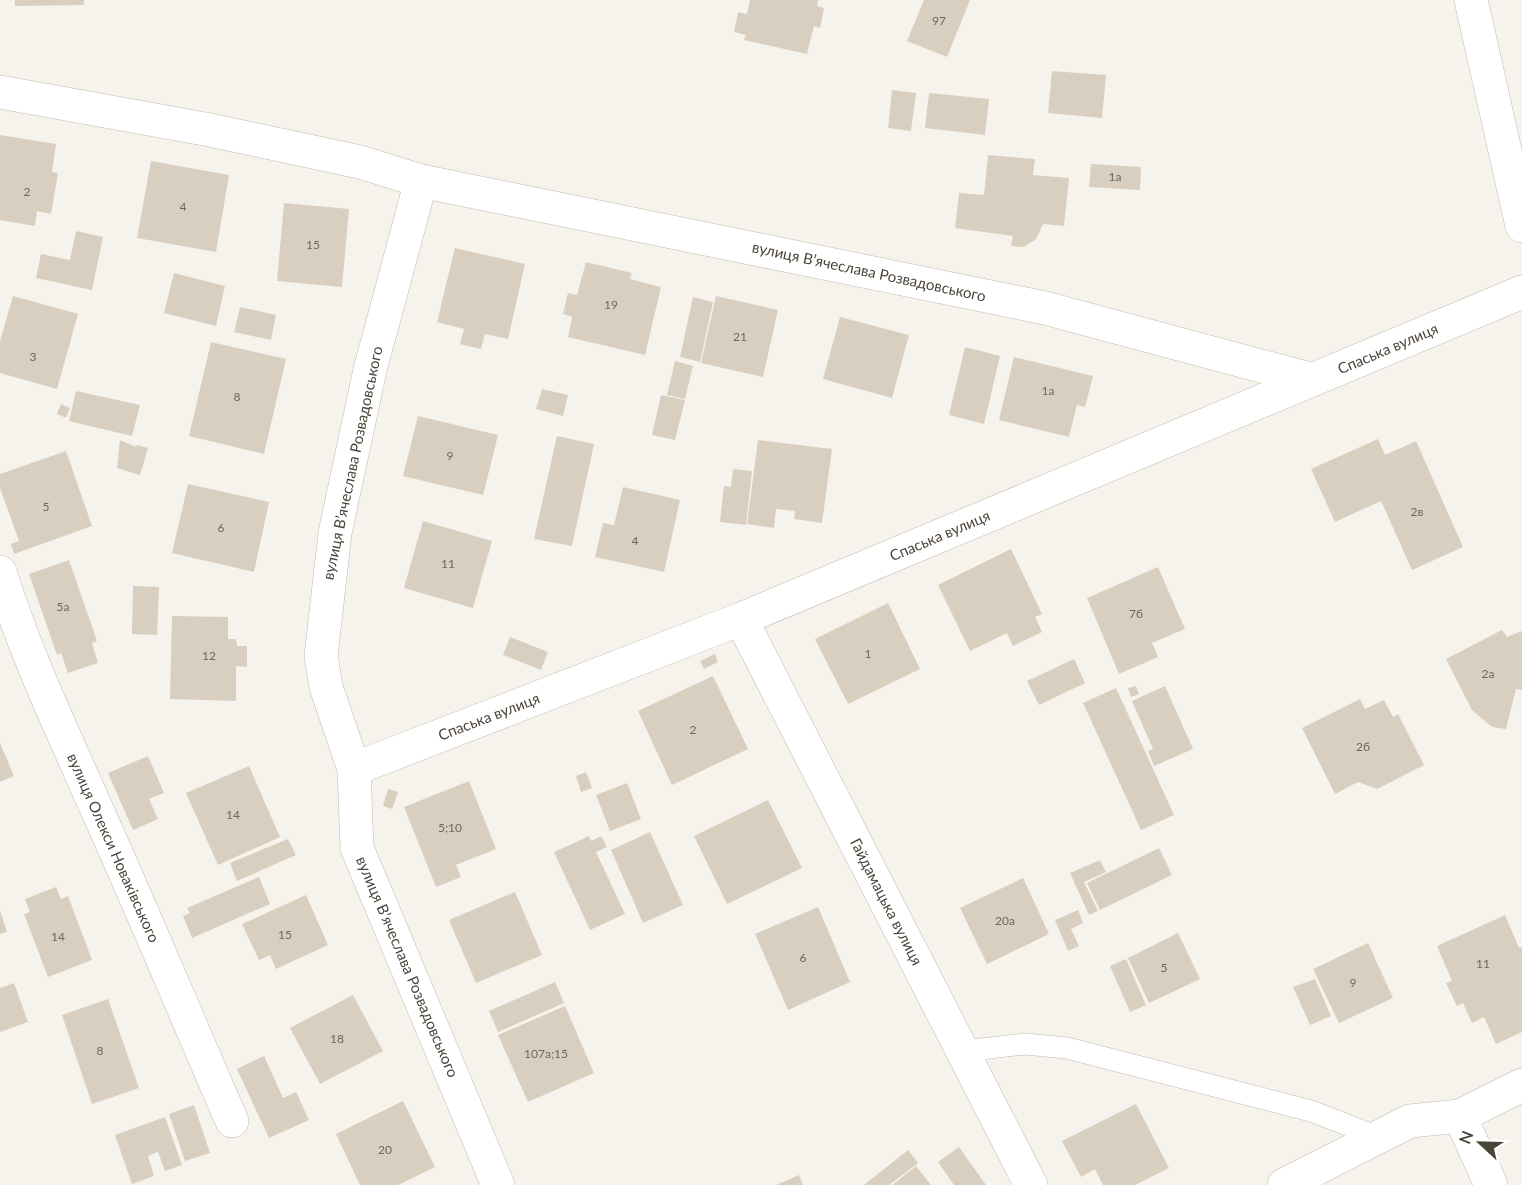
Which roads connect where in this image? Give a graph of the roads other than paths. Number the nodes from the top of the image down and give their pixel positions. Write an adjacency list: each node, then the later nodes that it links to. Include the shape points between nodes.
1 (1471, 0): 4 (street)
2 (0, 92): 3 (street, вулиця Вʼячеслава Розвадовського, via 233,135 360,162)
3 (421, 181): 6 (street, вулиця Вʼячеслава Розвадовського, via 1045,308); 9 (street, вулиця Вʼячеслава Розвадовського, via 370,370 328,580 323,666 336,721)
4 (1522, 226)
5 (1522, 292): 6 (street, Спаська вулиця)
6 (1313, 380): 8 (street, Спаська вулиця)
7 (0, 572): 13 (street, вулиця Олекси Новаківського, via 45,698)
8 (741, 619): 9 (street, Спаська вулиця); 10 (street, Гайдамацька вулиця)
9 (354, 769): 15 (street, вулиця Вʼячеслава Розвадовського, via 357,848)
10 (963, 1051): 14 (lane, via 1025,1044 1067,1048 1311,1111); 16 (street, Гайдамацька вулиця)
11 (1522, 1085): 12 (street)
12 (1460, 1116): 14 (street, via 1410,1120); 18 (street)
13 (232, 1121)
14 (1378, 1137): 17 (street)
15 (498, 1185)
16 (1031, 1185)
17 (1284, 1185)
18 (1491, 1185)

